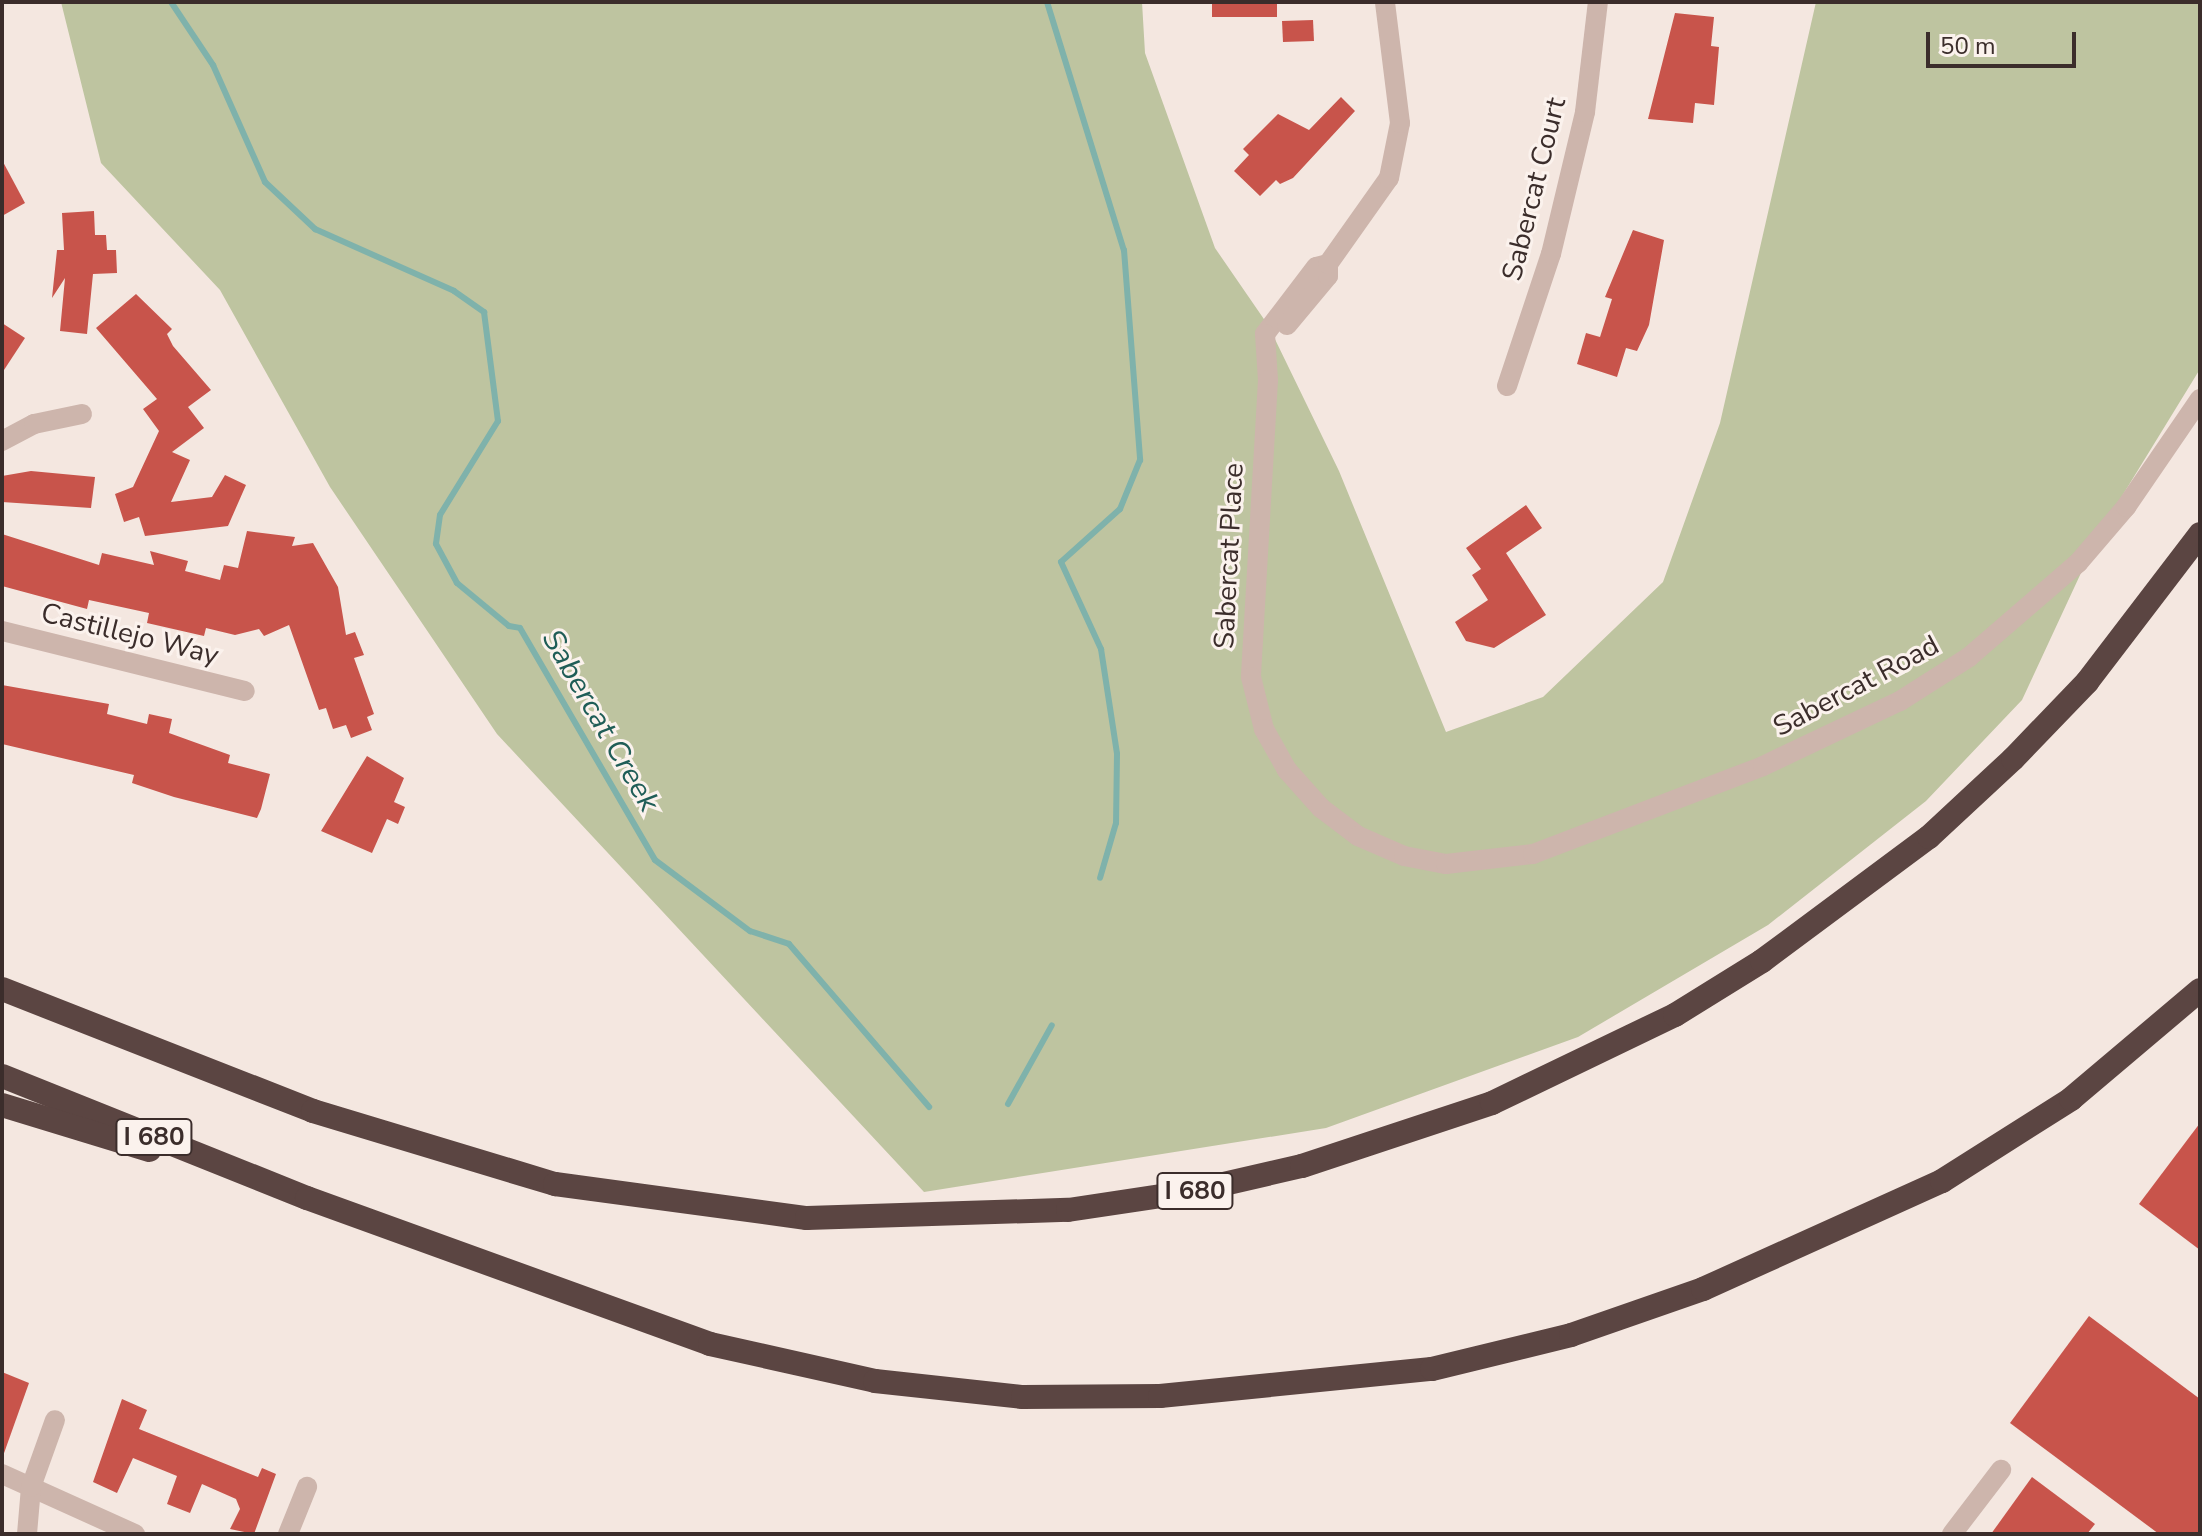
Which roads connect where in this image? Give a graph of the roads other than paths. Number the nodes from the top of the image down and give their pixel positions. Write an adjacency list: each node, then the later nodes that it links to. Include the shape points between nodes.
1 (1385, 2): 10 (street, Sabercat Place, via 1400,123 1389,178 1328,264 1328,276 1266,340 1251,677 1264,729 1287,770 1358,836 1404,856 1446,864)
2 (1598, 2): 3 (street, Sabercat Court, via 1585,112 1551,254)
3 (1507, 386)
4 (2200, 399): 10 (street, Sabercat Road, via 2126,507 2078,563 1969,657 1831,737)
5 (82, 414): 6 (street, via 34,424)
6 (2, 441)
7 (2200, 534): 11 (highway, I 680, via 2087,682 2013,759 1929,837 1762,961 1675,1015 1492,1103 1329,1158 1189,1192 1068,1210 807,1218 555,1184 313,1111)
8 (2, 631): 9 (street, Castillejo Way)
9 (245, 691)
10 (1533, 854)
11 (2, 989)
12 (2200, 990): 15 (highway, I 680, via 2071,1099 2006,1142 1942,1181 1817,1240 1703,1289 1571,1335 1432,1369 1303,1387 1023,1397 875,1381 710,1344)
13 (2, 1076): 15 (highway, I 680)
14 (2, 1105): 15 (highway)
15 (307, 1198)
16 (55, 1420): 19 (street)
17 (2001, 1470): 24 (street)
18 (2, 1474): 19 (street)
19 (31, 1487): 21 (street); 22 (street)
20 (307, 1487): 23 (street)
21 (27, 1534)
22 (135, 1534)
23 (288, 1534)
24 (1952, 1534)

